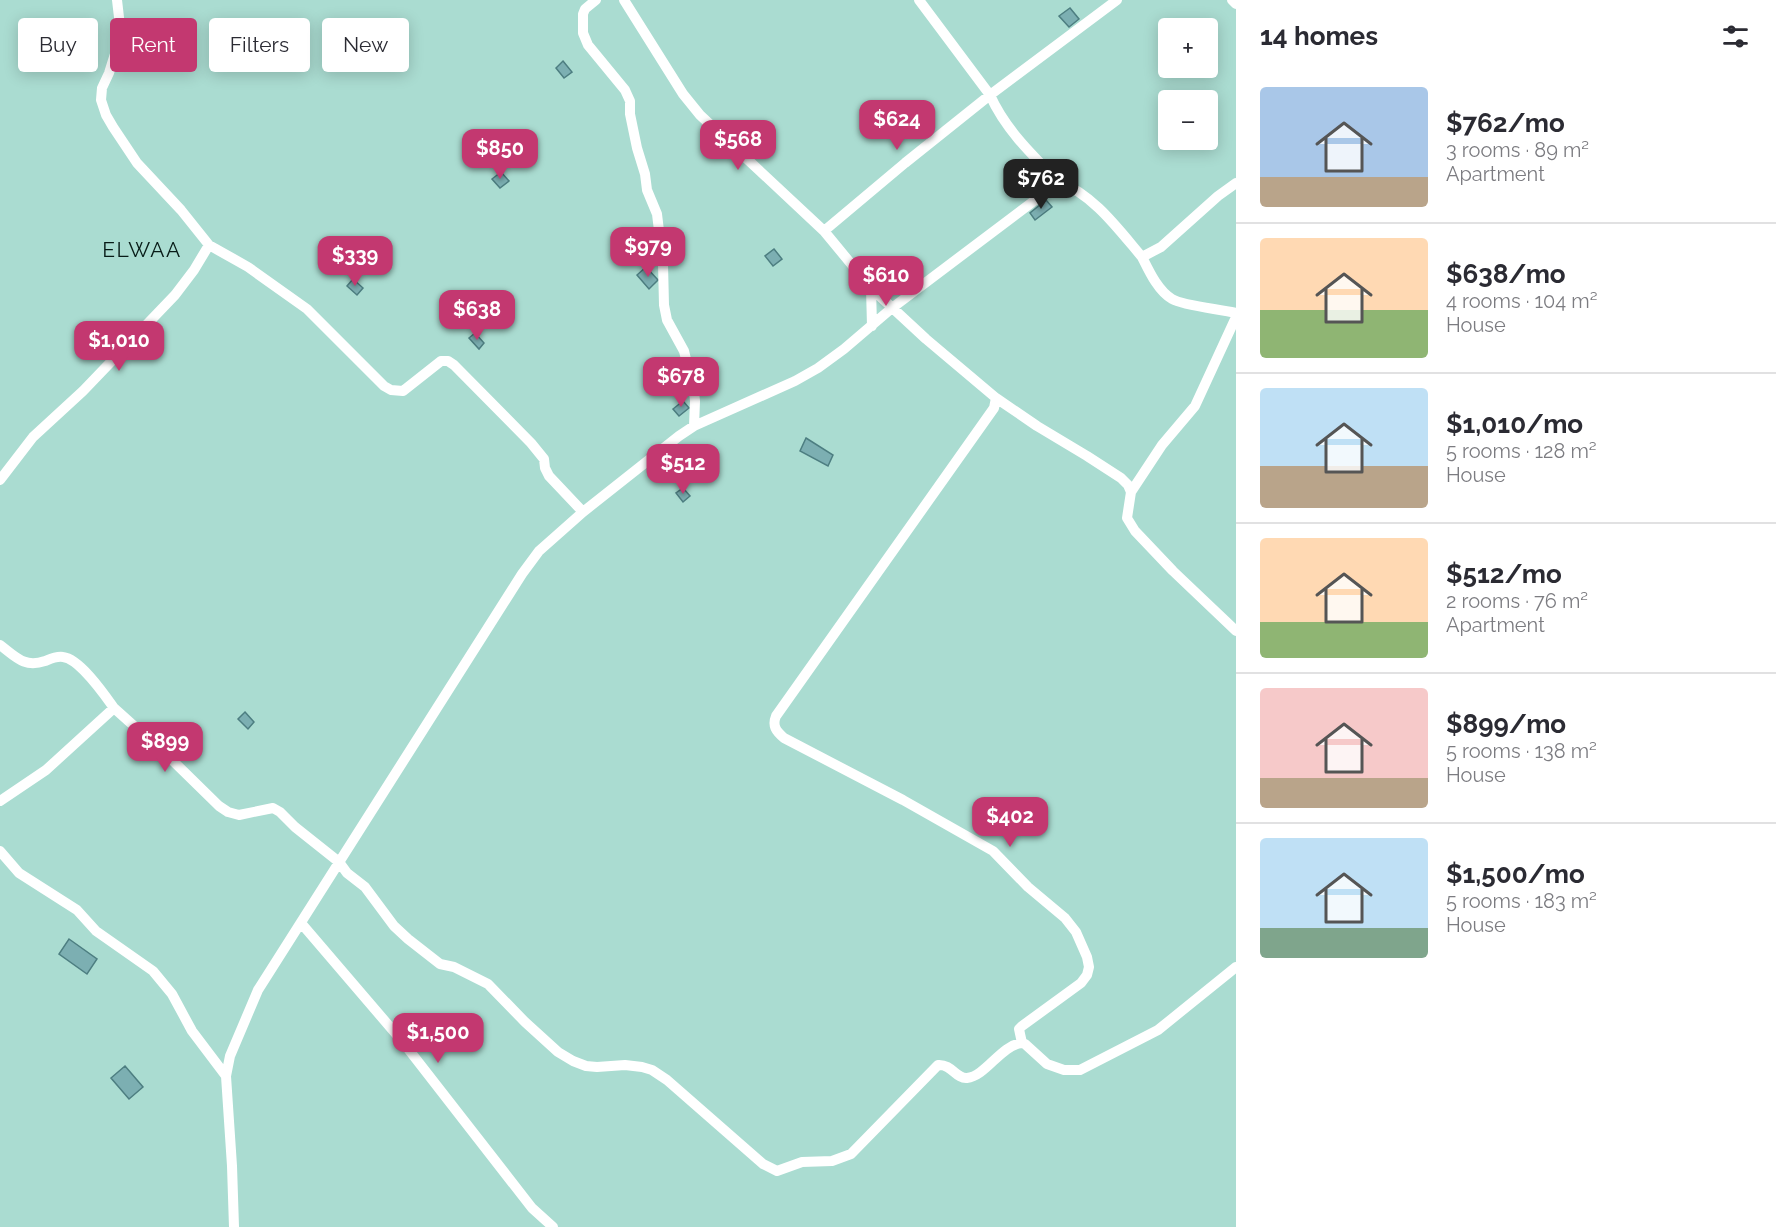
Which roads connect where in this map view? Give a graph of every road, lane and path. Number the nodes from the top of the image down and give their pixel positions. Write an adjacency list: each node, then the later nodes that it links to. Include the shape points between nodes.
1 (117, 0): 12 (street, via 120,38 102,88 106,115 137,162)
2 (596, 0): 19 (street, via 583,14 583,33 630,100 637,148 657,214 664,305 684,351 694,392)
3 (624, 0): 11 (street, via 700,115)
4 (919, 0): 8 (street)
5 (1118, 0): 8 (street)
6 (1232, 0): 7 (street)
7 (1236, 4)
8 (990, 95): 9 (street, via 1006,123); 11 (street)
9 (1059, 182): 13 (street, via 1091,202); 15 (street)
10 (1236, 183): 13 (street, via 1161,247)
11 (824, 231): 14 (street)
12 (209, 244): 20 (street, via 175,295 33,437); 22 (street, via 307,309 391,390 403,391 441,361 454,365 531,443 544,459 549,476)
13 (1142, 257): 16 (street, via 1172,299)
14 (871, 288): 15 (street); 17 (street)
15 (892, 308): 17 (street); 18 (street)
16 (1236, 315): 21 (street, via 1195,406 1162,445)
17 (872, 326): 19 (street, via 804,377)
18 (996, 398): 21 (street, via 1121,478); 31 (street, via 994,408 773,722 784,738 993,851 1076,932 1088,957 1087,975 1022,1026)
19 (694, 426): 22 (street)
20 (0, 480)
21 (1131, 492): 23 (street, via 1127,518 1135,531)
22 (583, 512): 28 (street, via 538,551)
23 (1236, 631)
24 (0, 645): 25 (street, via 27,664 57,657 72,660 97,684)
25 (114, 708): 26 (street, via 46,770); 28 (street, via 219,806 239,815 273,808)
26 (0, 801)
27 (0, 851): 32 (street, via 19,873 77,910 96,931 153,971)
28 (339, 862): 29 (street); 31 (street, via 408,939 440,964 488,984 558,1052 586,1066 625,1065 652,1070 763,1164 777,1171 802,1162 832,1161 851,1154 938,1065 950,1067 966,1078 978,1074 1009,1047)
29 (301, 923): 32 (street, via 258,990 230,1056); 34 (street, via 402,1041 532,1208)
30 (1236, 967): 31 (street, via 1158,1030 1080,1070 1047,1064)
31 (1022, 1043)
32 (226, 1076): 33 (street)
33 (234, 1227)
34 (553, 1227)

